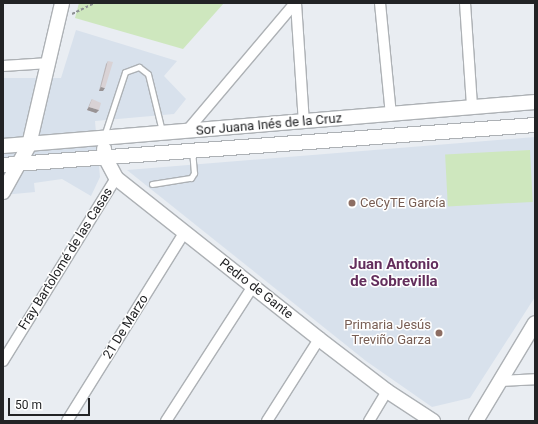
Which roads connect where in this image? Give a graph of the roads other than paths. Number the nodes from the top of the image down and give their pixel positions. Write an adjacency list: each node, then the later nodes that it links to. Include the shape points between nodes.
1 (62, 3): 5 (main road)
2 (295, 3): 10 (street); 12 (street)
3 (380, 3): 9 (street)
4 (465, 3): 8 (street)
5 (48, 63): 6 (street); 15 (main road)
6 (3, 66)
7 (535, 102): 8 (main road, Sor Juana Inés de la Cruz)
8 (472, 107): 9 (main road, Sor Juana Inés de la Cruz)
9 (391, 115): 10 (main road, Sor Juana Inés de la Cruz)
10 (304, 122): 12 (main road, Sor Juana Inés de la Cruz)
11 (535, 125): 17 (main road, Sor Juana Inés de la Cruz)
12 (186, 132): 13 (main road, Sor Juana Inés de la Cruz)
13 (163, 134): 14 (main road, Sor Juana Inés de la Cruz); 14 (lane, via 148,74 139,67 125,72)
14 (103, 139): 15 (main road, Sor Juana Inés de la Cruz); 18 (main road, Pedro de Gante)
15 (29, 145): 16 (main road, Sor Juana Inés de la Cruz); 19 (main road)
16 (3, 146)
17 (192, 150): 18 (main road, Sor Juana Inés de la Cruz); 22 (lane, via 194,173 191,178)
18 (105, 157): 19 (main road, Sor Juana Inés de la Cruz); 21 (main road, Pedro de Gante)
19 (20, 164): 20 (main road, Sor Juana Inés de la Cruz); 23 (main road)
20 (3, 165)
21 (116, 178): 24 (main road, Pedro de Gante); 28 (street, Fray Bartolomé de las Casas)
22 (152, 184)
23 (3, 192)
24 (184, 233): 25 (main road, Pedro de Gante); 32 (street, 21 De Marzo)
25 (253, 286): 27 (main road, Pedro de Gante); 33 (street)
26 (535, 322): 30 (main road)
27 (319, 339): 31 (main road, Pedro de Gante); 34 (street)
28 (3, 361)
29 (535, 379): 30 (street)
30 (500, 381): 37 (main road)
31 (387, 391): 35 (street); 36 (main road, Pedro de Gante)
32 (67, 421)
33 (166, 421)
34 (267, 421)
35 (369, 421)
36 (434, 421)
37 (476, 421)

